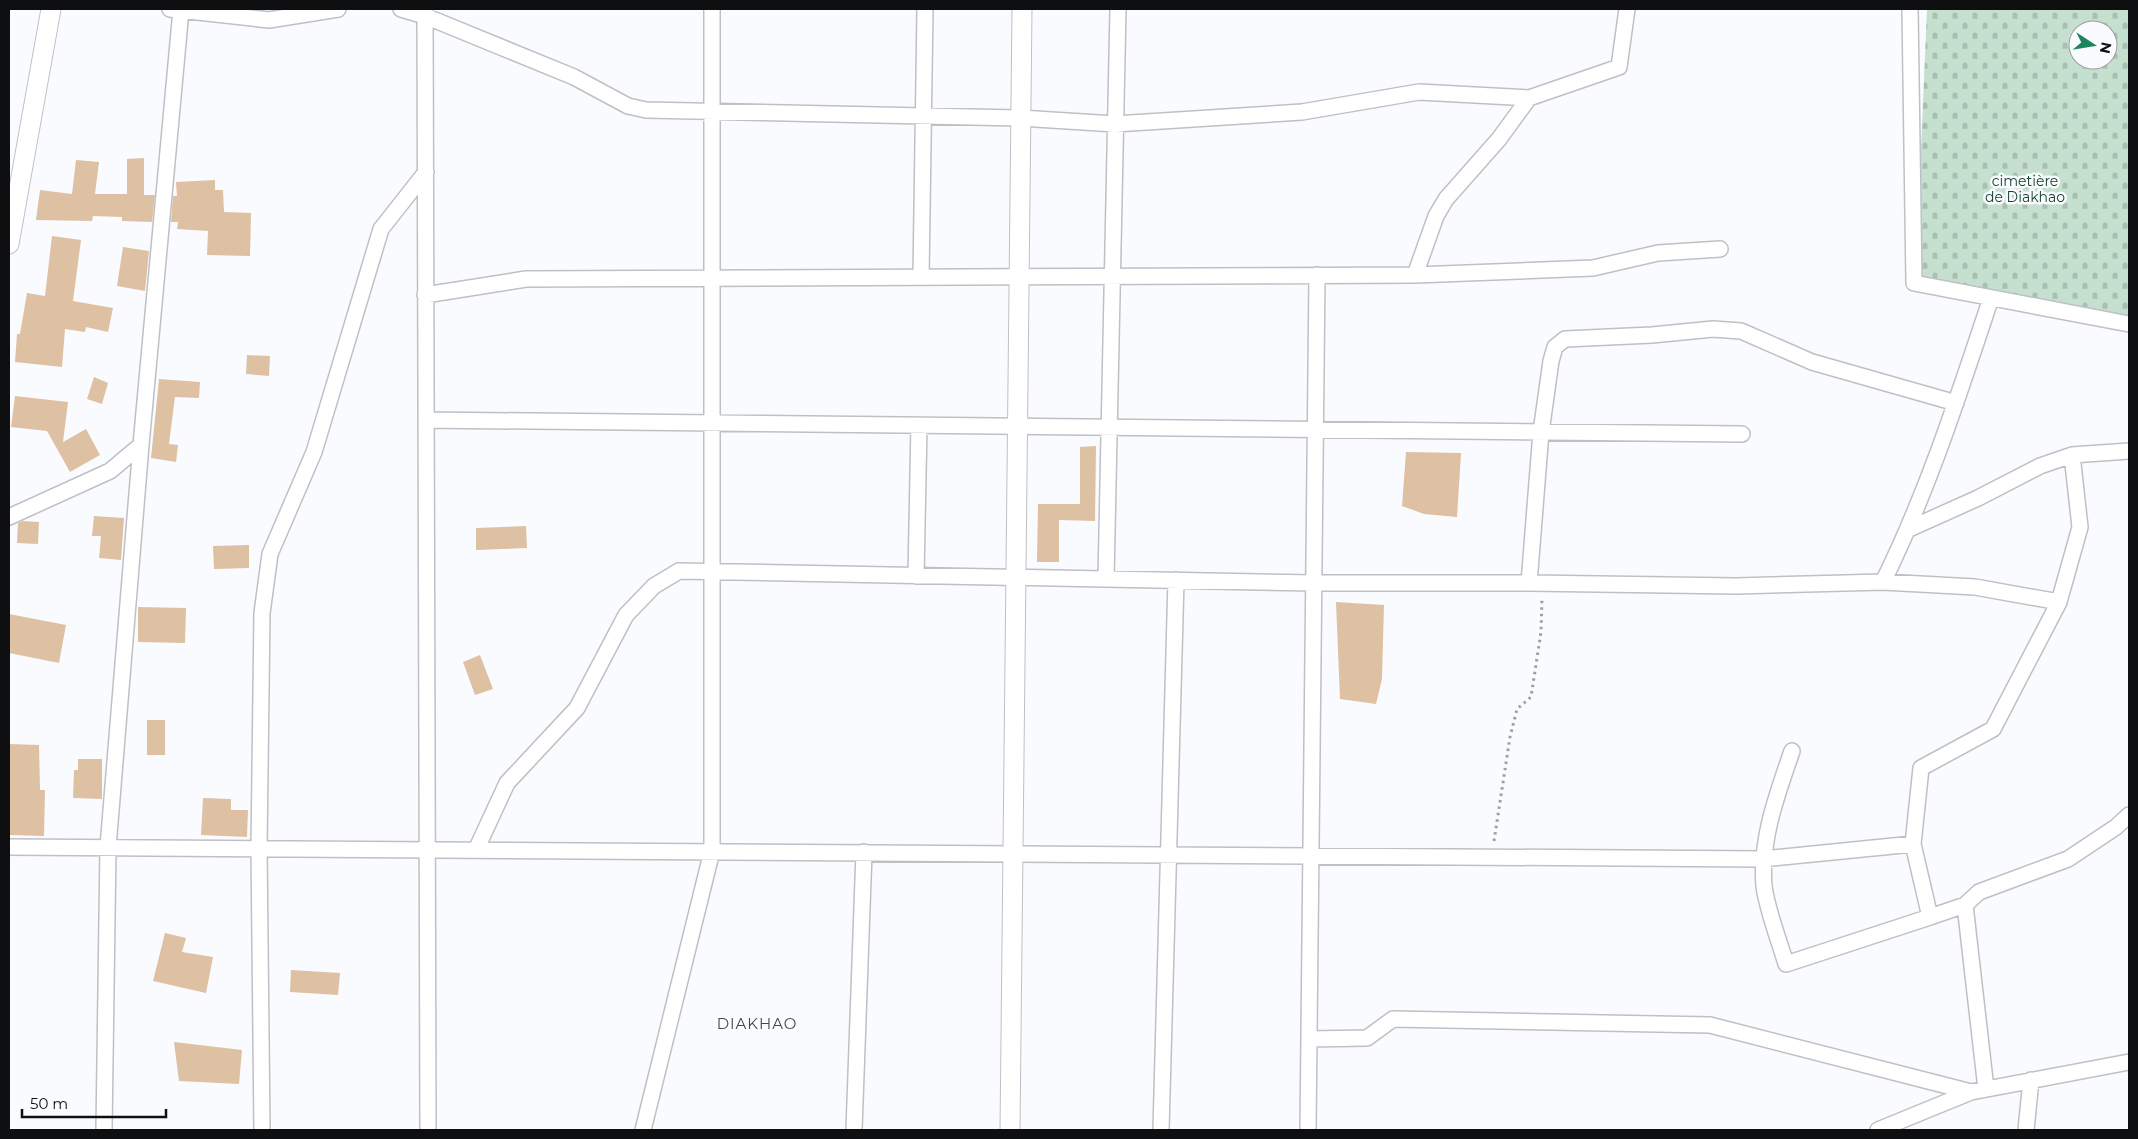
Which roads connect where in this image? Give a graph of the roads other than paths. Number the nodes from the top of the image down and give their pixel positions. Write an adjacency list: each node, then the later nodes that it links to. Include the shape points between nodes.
1 (51, 9): 18 (street)
2 (176, 9): 3 (street, via 269,20); 38 (street)
3 (338, 9)
4 (401, 9): 11 (street)
5 (712, 9): 13 (street)
6 (925, 9): 14 (street)
7 (1022, 9): 15 (street)
8 (1118, 9): 16 (street)
9 (1627, 9): 12 (street, via 1620,66)
10 (1910, 9): 27 (street, via 1914,283)
11 (425, 12): 13 (street, via 574,77 628,106 646,110); 17 (street)
12 (1530, 98): 16 (street, via 1419,92 1302,112); 21 (street, via 1446,199 1436,216)
13 (712, 112): 14 (street); 25 (street)
14 (923, 116): 15 (street); 23 (street)
15 (1020, 118): 16 (street); 24 (street)
16 (1115, 124): 22 (street)
17 (426, 172): 26 (street); 57 (street, via 382,229 314,452 270,554 262,613)
18 (9, 244)
19 (1720, 249): 21 (street, via 1658,254 1593,268)
20 (1318, 275): 21 (street); 22 (street); 35 (street)
21 (1416, 275)
22 (1112, 276): 24 (street); 34 (street)
23 (921, 277): 24 (street); 25 (street)
24 (1019, 277): 33 (street)
25 (712, 278): 26 (street, via 526,279); 31 (street)
26 (425, 295): 30 (street)
27 (1991, 298): 28 (street); 29 (street)
28 (2129, 324)
29 (1956, 403): 36 (street, via 1812,362 1741,331 1713,329 1565,340 1555,347 1551,361); 42 (street)
30 (426, 420): 31 (street); 58 (street)
31 (712, 423): 32 (street); 43 (street)
32 (918, 425): 33 (street); 44 (street)
33 (1017, 426): 34 (street); 45 (street)
34 (1109, 428): 35 (street); 46 (street)
35 (1316, 430): 36 (street); 49 (street)
36 (1541, 432): 37 (street); 50 (street)
37 (1742, 434)
38 (141, 446): 41 (street, via 110,471); 56 (street)
39 (2129, 451): 40 (street)
40 (2072, 455): 42 (street, via 2040,466); 51 (street, via 2080,526)
41 (9, 517)
42 (1909, 529): 48 (street)
43 (712, 570): 44 (street); 59 (street, via 679,571 654,586 626,615 577,708 507,783); 60 (street)
44 (916, 576): 45 (street)
45 (1015, 578): 46 (street); 62 (street)
46 (1106, 579): 47 (street)
47 (1176, 580): 49 (street); 63 (street)
48 (1883, 582): 50 (street, via 1736,586); 51 (street, via 1975,587)
49 (1314, 583): 50 (street); 64 (street)
50 (1536, 583)
51 (2059, 602): 54 (street, via 1993,729 1921,768)
52 (1792, 751): 65 (street, via 1772,806)
53 (2129, 815): 66 (street, via 2068,859 1979,892)
54 (1913, 844): 65 (street); 67 (street)
55 (9, 846): 56 (street)
56 (108, 847): 57 (street); 73 (street)
57 (259, 848): 58 (street); 74 (street)
58 (427, 850): 59 (street); 75 (street)
59 (476, 850): 60 (street)
60 (712, 851): 61 (street); 76 (street)
61 (864, 852): 62 (street); 77 (street)
62 (1012, 854): 63 (street); 78 (street)
63 (1168, 855): 64 (street); 79 (street)
64 (1311, 855): 65 (street); 68 (street)
65 (1763, 859): 67 (street, via 1764,888 1786,964)
66 (1965, 905): 67 (street); 71 (street)
67 (1930, 916)
68 (1309, 1039): 72 (street, via 1367,1038 1393,1019 1710,1025); 80 (street)
69 (2129, 1062): 70 (street)
70 (2031, 1080): 71 (street); 82 (street)
71 (1986, 1089): 72 (street)
72 (1971, 1092): 81 (street)
73 (104, 1130)
74 (262, 1130)
75 (428, 1130)
76 (642, 1130)
77 (854, 1130)
78 (1010, 1130)
79 (1161, 1130)
80 (1308, 1130)
81 (1878, 1130)
82 (2026, 1130)

